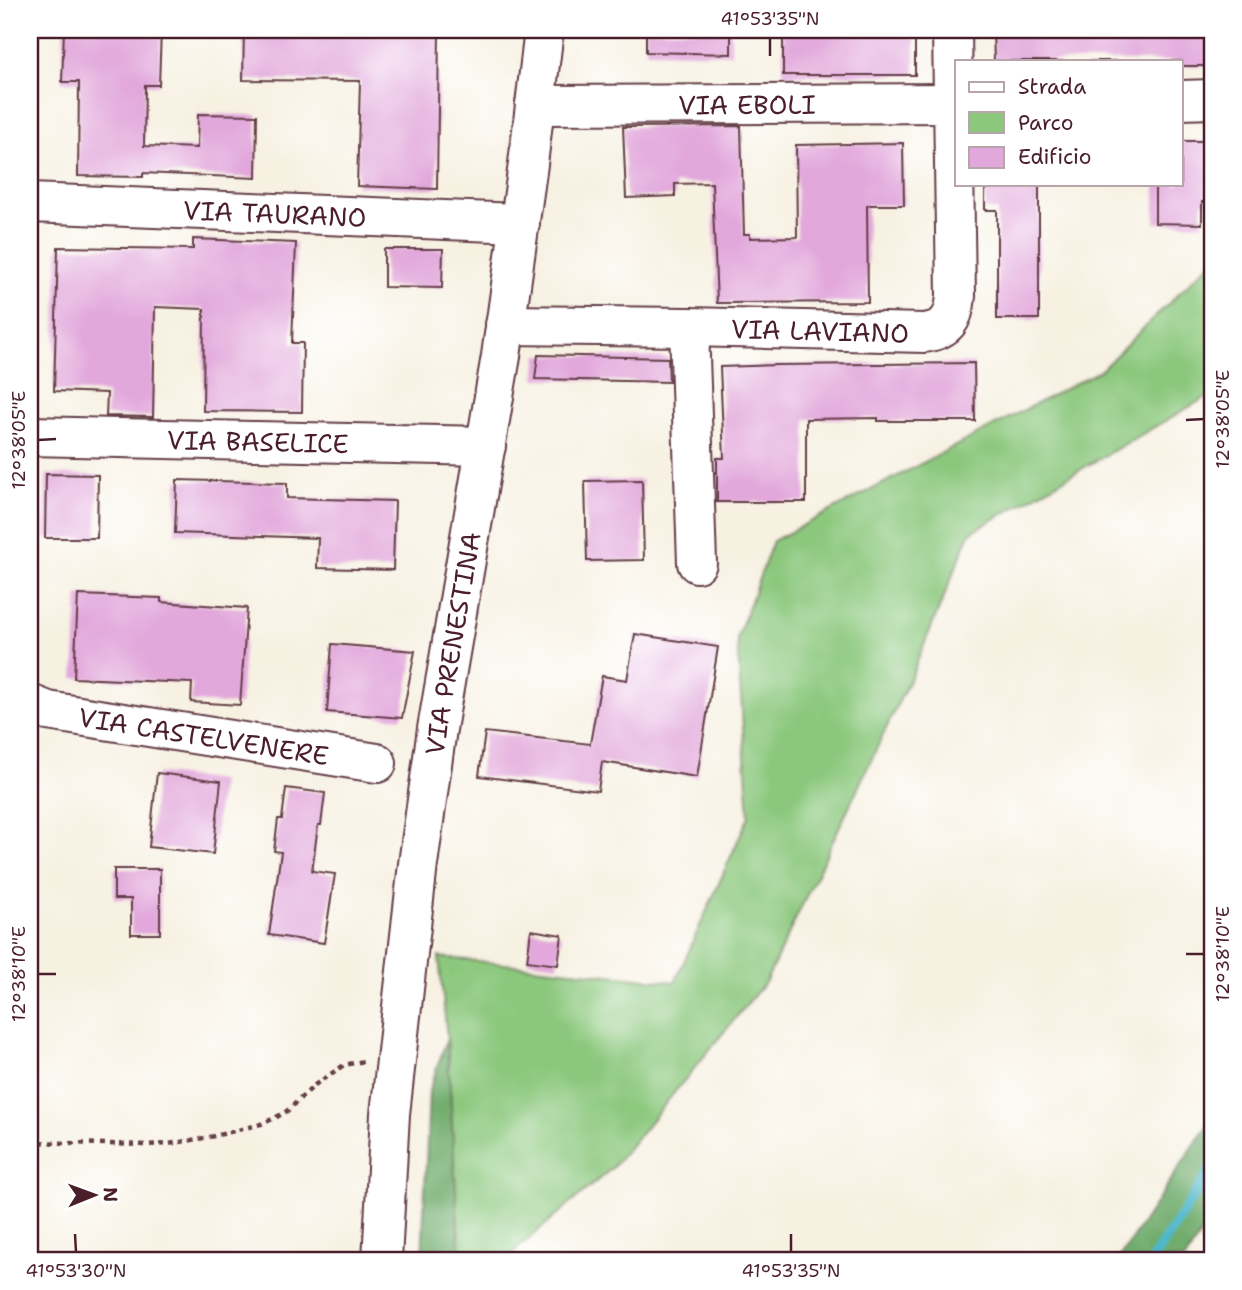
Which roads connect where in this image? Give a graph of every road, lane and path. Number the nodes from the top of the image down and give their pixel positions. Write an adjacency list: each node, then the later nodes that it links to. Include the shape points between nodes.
1 (544, 30): 6 (street, VIA PRENESTINA)
2 (951, 30): 5 (street)
3 (1212, 99): 4 (street)
4 (1182, 100)
5 (955, 103): 6 (street, VIA EBOLI)
6 (535, 105): 9 (street, VIA PRENESTINA)
7 (955, 186): 11 (street, VIA LAVIANO, via 955,307 949,323 934,332)
8 (30, 203): 9 (street, VIA TAURANO)
9 (520, 223): 10 (street, VIA PRENESTINA)
10 (505, 325): 11 (street, VIA LAVIANO); 13 (street, VIA PRENESTINA)
11 (689, 327): 14 (street)
12 (30, 436): 13 (street, VIA BASELICE)
13 (486, 446): 17 (street, VIA PRENESTINA, via 433,756)
14 (697, 563)
15 (30, 704): 16 (street, VIA CASTELVENERE, via 48,711)
16 (377, 763)
17 (396, 1057): 18 (path, via 344,1065 275,1118 215,1136 145,1145); 19 (street, VIA PRENESTINA)
18 (30, 1143)
19 (382, 1260)

